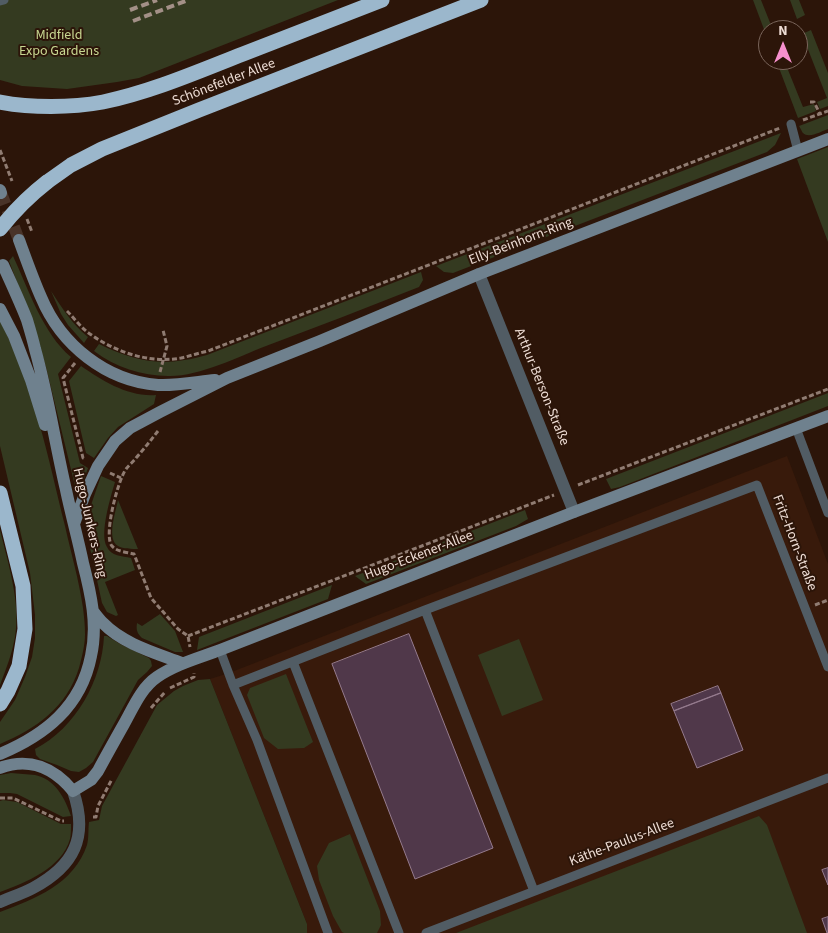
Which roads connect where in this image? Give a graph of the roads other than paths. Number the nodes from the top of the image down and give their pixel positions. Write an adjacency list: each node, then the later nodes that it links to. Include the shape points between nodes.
1 (4, 0): 4 (lane)
2 (382, 0): 5 (highway, Schönefelder Allee, via 131,95 72,105)
3 (480, 0): 9 (highway, Schönefelder Allee, bridge, via 102,149 47,182 26,199)
4 (0, 1)
5 (0, 102)
6 (791, 124): 8 (lane)
7 (828, 140): 8 (street, Elly-Beinhorn-Ring)
8 (798, 151): 12 (street, Elly-Beinhorn-Ring)
9 (0, 229)
10 (20, 240): 14 (street, Elly-Beinhorn-Ring, via 41,299 57,327 93,362 136,382 159,385)
11 (3, 265): 17 (street, Hugo-Junkers-Ring, via 27,321 42,371)
12 (479, 274): 14 (street, Elly-Beinhorn-Ring); 19 (street, Arthur-Berson-Straße)
13 (0, 310): 17 (street, via 31,380)
14 (227, 378): 21 (street, Elly-Beinhorn-Ring, via 130,428 115,441 98,466)
15 (828, 416): 16 (street, Hugo-Eckener-Allee)
16 (796, 428): 19 (street, Hugo-Eckener-Allee); 20 (lane)
17 (66, 490): 21 (street, Hugo-Junkers-Ring)
18 (0, 493): 29 (highway, via 23,586 25,629 19,666)
19 (574, 512): 24 (street, Hugo-Eckener-Allee)
20 (828, 513)
21 (74, 524): 22 (street, Hugo-Junkers-Ring)
22 (93, 610): 25 (street, via 116,634 154,653); 30 (street, Hugo-Junkers-Ring, via 91,657 73,701 59,718 35,737)
23 (425, 610): 26 (lane); 27 (lane, Fritz-Horn-Straße, via 756,485); 34 (lane)
24 (220, 650): 25 (street, Hugo-Eckener-Allee); 28 (lane)
25 (188, 662): 33 (street, Hugo-Eckener-Allee, via 155,678 145,688 98,771 91,780)
26 (293, 662): 28 (lane); 37 (lane)
27 (828, 667)
28 (233, 685): 36 (lane, via 257,740)
29 (0, 704)
30 (0, 754)
31 (0, 768): 33 (street, via 10,764 38,766 54,773)
32 (828, 778): 34 (lane, Käthe-Paulus-Allee)
33 (73, 791): 35 (street, via 80,819 71,857 48,879)
34 (534, 891): 38 (lane, Käthe-Paulus-Allee)
35 (0, 902)
36 (328, 933)
37 (399, 933)
38 (426, 933)

